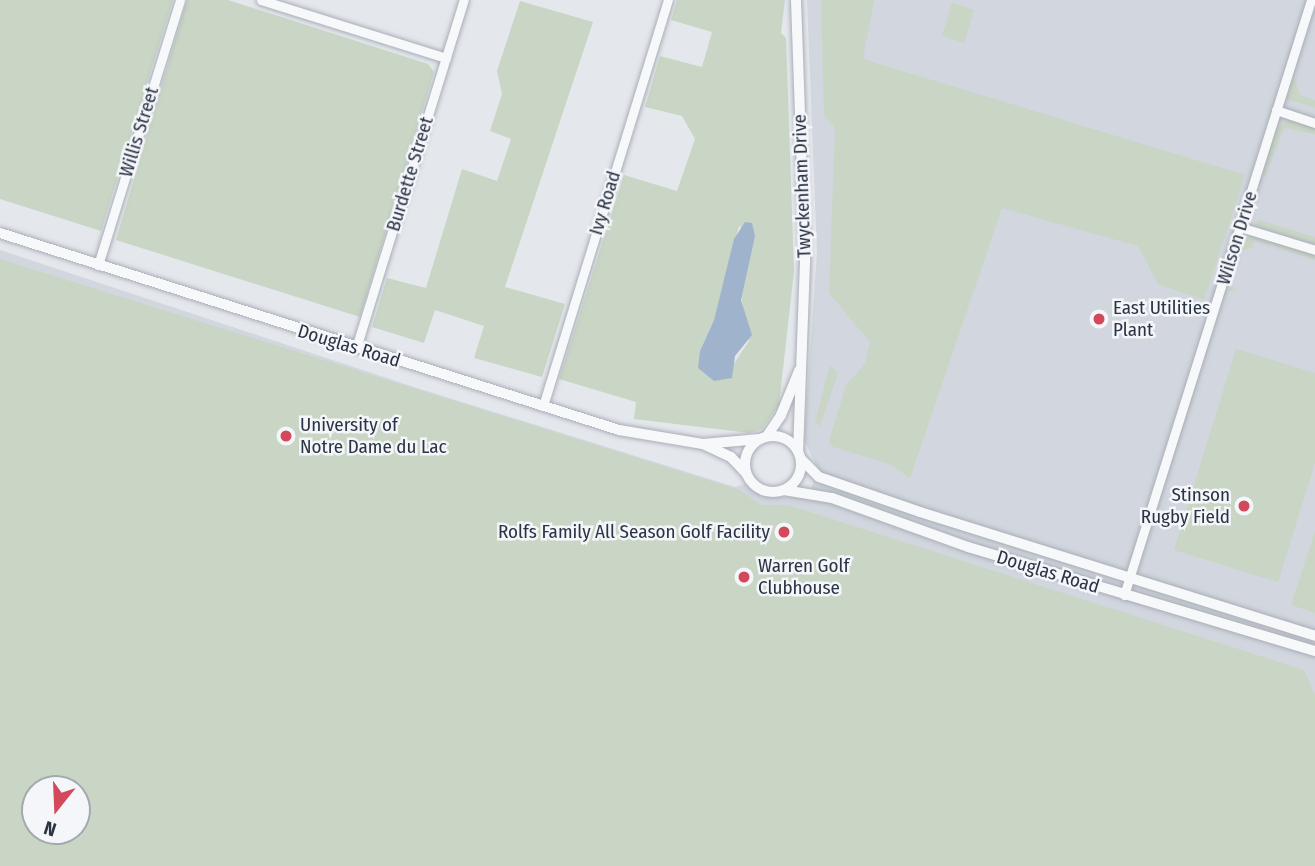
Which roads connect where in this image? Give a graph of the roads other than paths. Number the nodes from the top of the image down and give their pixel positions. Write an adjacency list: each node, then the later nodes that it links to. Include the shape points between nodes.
1 (180, 0): 13 (street, Willis Street)
2 (261, 0): 7 (street)
3 (464, 0): 7 (street, Burdette Street)
4 (668, 0): 16 (street, Ivy Road)
5 (796, 0): 15 (street, Twyckenham Drive, via 805,262)
6 (1311, 0): 8 (street, Wilson Drive)
7 (446, 58): 14 (street, Burdette Street)
8 (1276, 110): 9 (street); 10 (street, Wilson Drive)
9 (1315, 123)
10 (1240, 227): 12 (street); 22 (street, Wilson Drive)
11 (0, 233): 13 (street, Douglas Road)
12 (1315, 250)
13 (98, 265): 14 (street, Douglas Road)
14 (356, 348): 16 (street, Douglas Road)
15 (799, 371): 17 (street, Twyckenham Drive, via 781,415); 19 (street, Twyckenham Drive, via 803,392)
16 (543, 406): 18 (street, Douglas Road, via 649,438)
17 (763, 437): 18 (street, Douglas Road); 19 (street, via 785,438); 20 (street, via 745,457)
18 (703, 444): 20 (street, Douglas Road, via 731,457)
19 (799, 455): 21 (street, via 797,478); 22 (street, Douglas Road, via 818,477)
20 (746, 472): 21 (street, via 757,487)
21 (784, 490): 23 (street, Douglas Road, via 832,498)
22 (1129, 578): 23 (street, Wilson Drive); 24 (street, Douglas Road)
23 (1124, 596): 25 (street, Douglas Road)
24 (1315, 636)
25 (1315, 651)

